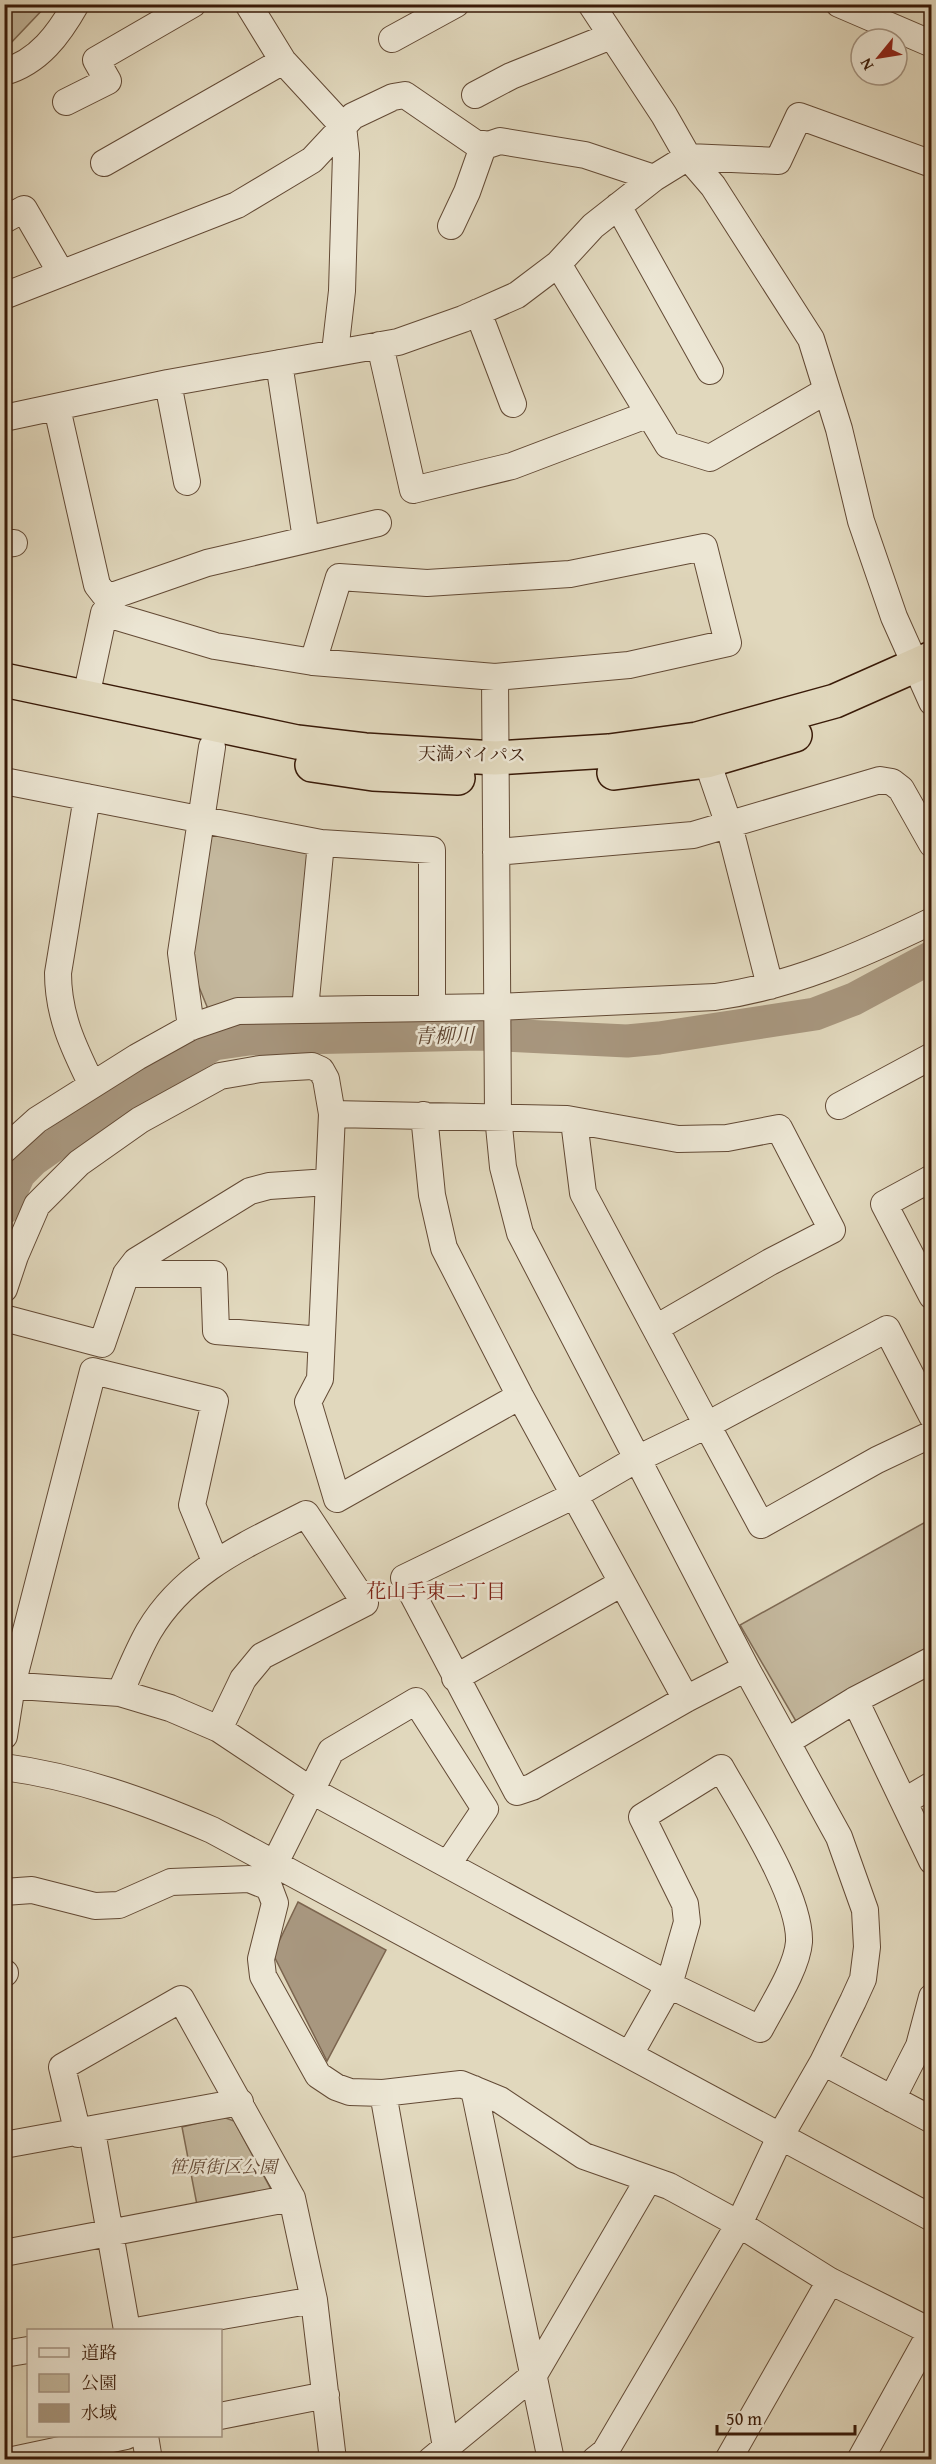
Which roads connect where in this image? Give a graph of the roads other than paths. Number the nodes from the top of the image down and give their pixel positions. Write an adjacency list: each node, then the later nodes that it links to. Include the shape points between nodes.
1 (76, 4): 11 (street, via 37,56)
2 (193, 4): 13 (street, via 96,60 108,81)
3 (248, 4): 10 (street)
4 (456, 4): 8 (street)
5 (591, 4): 7 (street)
6 (852, 8): 9 (street)
7 (611, 36): 12 (street); 16 (street)
8 (392, 39)
9 (932, 44)
10 (283, 61): 14 (street); 17 (street)
11 (4, 72)
12 (475, 94)
13 (66, 102)
14 (343, 126): 15 (street, via 366,109 405,95 475,142); 24 (street, via 312,160 237,205); 28 (street, via 346,154 342,291)
15 (484, 144): 19 (street, via 500,141 585,155); 22 (street)
16 (688, 157): 18 (street, via 778,161 799,116); 19 (street); 32 (street, via 713,186 811,339)
17 (104, 162)
18 (932, 164)
19 (654, 178): 20 (street)
20 (618, 206): 23 (street); 30 (street)
21 (4, 220): 24 (street, via 24,209)
22 (451, 226)
23 (558, 264): 26 (street, via 517,295); 35 (street)
24 (61, 273): 25 (street)
25 (4, 296)
26 (478, 312): 27 (street); 33 (street)
27 (380, 345): 28 (street); 35 (street, via 413,490 512,466)
28 (335, 352): 29 (street)
29 (279, 363): 31 (street); 39 (street)
30 (710, 371)
31 (168, 383): 34 (street); 37 (street)
32 (826, 391): 35 (street, via 710,458 668,445); 43 (street, via 861,521)
33 (513, 404)
34 (57, 408): 36 (street); 39 (street, via 97,585 104,594 115,595 207,563)
35 (649, 414)
36 (4, 418)
37 (187, 482)
38 (378, 523): 39 (street)
39 (306, 538)
40 (313, 662): 41 (street); 41 (street, via 339,577 427,583 570,574 704,547 728,643 629,665); 44 (street, via 215,646 104,613)
41 (495, 677): 48 (street)
42 (4, 680): 44 (highway, 天満バイパス)
43 (927, 680): 47 (highway, 天満バイパス, via 847,719); 48 (highway, 天満バイパス, via 835,700 697,739)
44 (86, 697): 48 (highway, 天満バイパス, via 297,742)
45 (4, 702): 46 (highway, 天満バイパス)
46 (212, 747): 48 (highway, 天満バイパス, via 373,774); 51 (street)
47 (707, 761): 48 (highway, 天満バイパス, via 618,772); 52 (street)
48 (496, 769): 55 (street)
49 (4, 781): 50 (street)
50 (87, 797): 51 (street); 63 (street, via 58,973 58,997 66,1032)
51 (203, 820): 53 (street); 61 (street, via 181,954)
52 (729, 825): 54 (street, via 880,780 901,789); 55 (street, via 693,835); 57 (street)
53 (321, 843): 59 (street, via 432,850); 60 (street)
54 (932, 844)
55 (496, 852): 58 (street)
56 (932, 921): 57 (street, via 860,956)
57 (770, 986): 58 (street, via 715,997)
58 (497, 1007): 59 (street); 67 (street)
59 (432, 1008): 60 (street)
60 (305, 1009): 61 (street, via 238,1011)
61 (190, 1027): 63 (street)
62 (932, 1056): 64 (street)
63 (92, 1085): 69 (street, via 37,1120)
64 (839, 1106)
65 (332, 1114): 66 (street); 71 (street); 72 (street, via 326,1079 321,1070 312,1066 220,1076 140,1120 79,1163 37,1205)
66 (424, 1115): 67 (street); 79 (street, via 432,1195 444,1248)
67 (498, 1116): 68 (street); 83 (street, via 503,1167 520,1233)
68 (574, 1121): 77 (street, via 584,1193); 77 (street, via 678,1139 727,1138 778,1128 832,1230)
69 (4, 1150)
70 (932, 1178): 75 (street, via 884,1204)
71 (328, 1182): 73 (street, via 250,1191 136,1261); 78 (street)
72 (10, 1254): 74 (street)
73 (126, 1274): 76 (street, via 102,1344); 78 (street, via 214,1274 216,1331)
74 (4, 1289)
75 (932, 1296)
76 (4, 1318)
77 (656, 1328): 81 (street)
78 (321, 1340): 79 (street, via 320,1379 308,1410 337,1499)
79 (520, 1396): 84 (street)
80 (932, 1416): 81 (street, via 887,1329)
81 (707, 1425): 82 (street, via 761,1525); 83 (street)
82 (932, 1434)
83 (637, 1459): 84 (street); 88 (street)
84 (574, 1495): 86 (street); 89 (street, via 404,1578)
85 (215, 1561): 90 (street, via 192,1504 215,1401 93,1371); 91 (street, via 182,1590 150,1630); 94 (street, via 306,1514 365,1603 262,1656 243,1679)
86 (622, 1583): 89 (street); 92 (street)
87 (932, 1660): 93 (street)
88 (747, 1668): 92 (street); 96 (street)
89 (455, 1678): 92 (street, via 517,1792)
90 (8, 1685): 91 (street); 95 (street)
91 (120, 1694): 94 (street, via 170,1708)
92 (686, 1699)
93 (855, 1701): 96 (street); 100 (street)
94 (219, 1729): 99 (street)
95 (4, 1736)
96 (788, 1742): 108 (street, via 839,1837 865,1910 867,1947 863,1979)
97 (4, 1767): 102 (street, via 72,1780 158,1806)
98 (932, 1785): 100 (street)
99 (312, 1791): 102 (street); 103 (street); 103 (street, via 331,1751 416,1701 485,1809)
100 (905, 1801): 101 (street)
101 (932, 1861)
102 (275, 1863): 107 (street)
103 (448, 1864): 105 (street)
104 (4, 1892): 110 (street, via 32,1890 94,1905 119,1905 171,1882 249,1879 269,1887 275,1903 261,1959 263,1976 279,2009 318,2075 350,2092)
105 (669, 1985): 105 (street, via 687,1922 685,1904 642,1817 721,1768 779,1871 797,1924 799,1943 794,1962 760,2030); 107 (street)
106 (932, 1998): 111 (street, via 920,2046)
107 (630, 2054): 115 (street)
108 (823, 2062): 111 (street); 115 (street)
109 (474, 2089): 110 (street, via 461,2084); 117 (street, via 500,2100 584,2156); 130 (street)
110 (383, 2093): 135 (street)
111 (892, 2099): 113 (street)
112 (240, 2102): 114 (street); 114 (street, via 181,1999 62,2067); 118 (street)
113 (932, 2120)
114 (85, 2132): 116 (street); 121 (street)
115 (781, 2135): 119 (street); 120 (street)
116 (4, 2145)
117 (648, 2180): 120 (street, via 669,2186); 130 (street)
118 (292, 2198): 121 (street); 124 (street)
119 (932, 2218)
120 (739, 2224): 123 (street); 136 (street)
121 (110, 2232): 122 (street); 125 (street)
122 (4, 2253)
123 (830, 2281): 127 (street); 141 (street)
124 (314, 2300): 126 (street); 131 (street)
125 (127, 2329)
126 (152, 2329)
127 (931, 2332): 142 (street)
128 (27, 2350): 129 (street)
129 (4, 2354)
130 (534, 2375): 135 (street); 140 (street)
131 (326, 2395): 132 (street); 139 (street)
132 (222, 2416)
133 (121, 2437): 137 (street)
134 (145, 2437): 138 (street)
135 (439, 2453)
136 (606, 2457)
137 (13, 2460)
138 (149, 2460)
139 (333, 2460)
140 (551, 2460)
141 (728, 2460)
142 (860, 2460)

